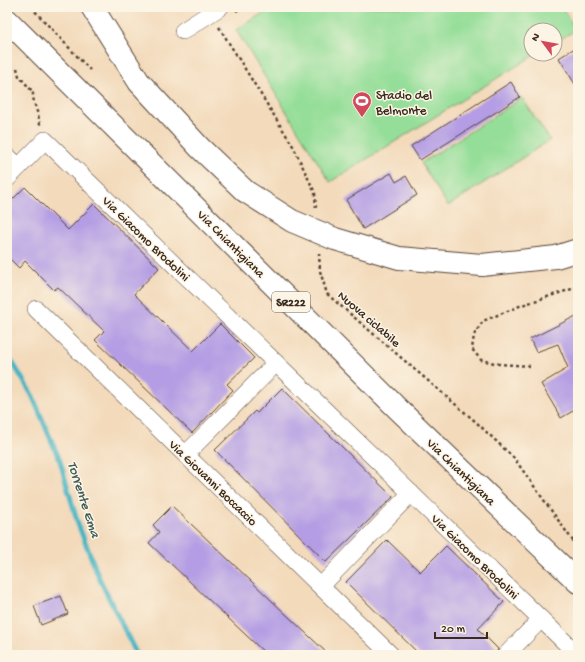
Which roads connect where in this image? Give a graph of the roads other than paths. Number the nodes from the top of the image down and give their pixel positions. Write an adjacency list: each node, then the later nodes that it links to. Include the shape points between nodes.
1 (92, 7): 7 (main road, bridge, via 139,82 200,148 245,191 292,221 335,239 399,258 482,265 556,257)
2 (215, 10): 4 (street)
3 (7, 20): 12 (main road, Via Chiantigiana / SR222, via 398,409)
4 (183, 31)
5 (13, 161): 6 (street); 9 (street, Via Giacomo Brodolini, via 45,140)
6 (7, 179)
7 (578, 250)
8 (36, 308): 10 (street, Via Giovanni Boccaccio)
9 (276, 363): 10 (street); 11 (street, Via Giacomo Brodolini)
10 (186, 454): 13 (street, Via Giovanni Boccaccio)
11 (411, 493): 13 (street); 14 (street, Via Giacomo Brodolini)
12 (578, 582)
13 (321, 586): 15 (street, Via Giovanni Boccaccio)
14 (541, 619): 16 (street); 17 (street, Via Giacomo Brodolini)
15 (391, 655)
16 (506, 655)
17 (578, 655)

